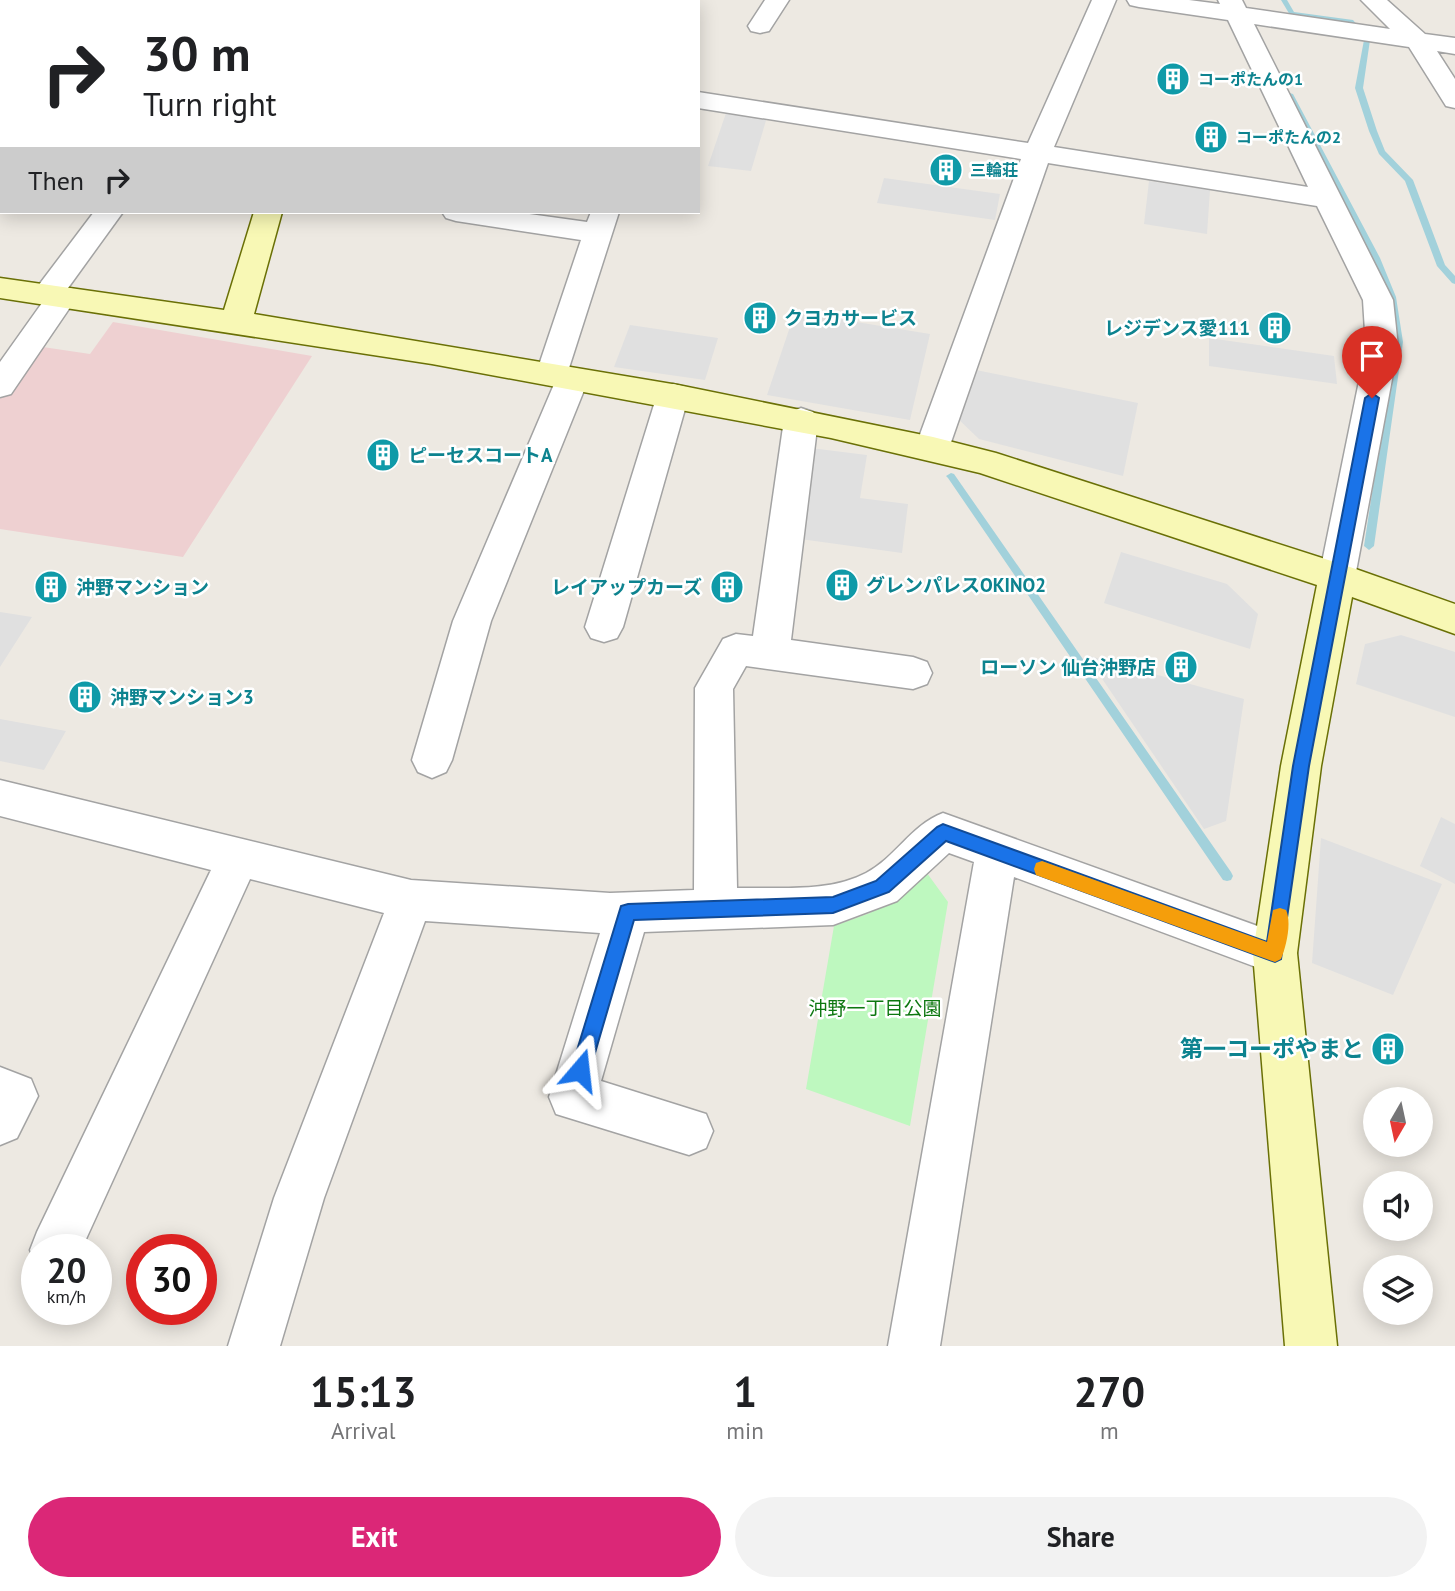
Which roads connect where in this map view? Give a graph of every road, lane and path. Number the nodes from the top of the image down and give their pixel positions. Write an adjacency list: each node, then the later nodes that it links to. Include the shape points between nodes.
1 (778, 0): 6 (street)
2 (1104, 0): 11 (street)
3 (1139, 0): 5 (street)
4 (1373, 0): 7 (street)
5 (1243, 12): 7 (street); 12 (street)
6 (760, 26)
7 (1418, 41): 8 (street); 10 (street)
8 (1455, 46)
9 (700, 100): 11 (street)
10 (1455, 100)
11 (1037, 154): 12 (street); 24 (street)
12 (1330, 199): 25 (street, via 1378,299 1382,347)
13 (108, 214): 18 (street)
14 (267, 214): 19 (street)
15 (485, 214): 16 (street)
16 (601, 222): 20 (street, via 555,365)
17 (0, 288): 18 (street)
18 (55, 295): 19 (street); 21 (street)
19 (236, 319): 20 (street)
20 (561, 375): 22 (street); 30 (street, via 472,621)
21 (0, 386)
22 (673, 395): 23 (street); 27 (street)
23 (801, 420): 24 (street); 28 (street)
24 (932, 448): 25 (street)
25 (1337, 577): 26 (street); 37 (street, via 1301,766)
26 (1455, 620)
27 (604, 627)
28 (770, 653): 29 (street); 35 (street, via 736,650 714,688)
29 (913, 673)
30 (432, 760)
31 (0, 798): 33 (street)
32 (997, 852): 35 (street, via 943,832 883,887 833,905); 37 (street); 43 (street)
33 (239, 857): 34 (street); 41 (street)
34 (411, 900): 36 (street); 42 (street, via 299,1198)
35 (716, 909): 36 (street)
36 (628, 912): 40 (street, via 573,1097)
37 (1275, 953): 44 (street)
38 (0, 1091): 39 (street, via 14,1096)
39 (0, 1121)
40 (689, 1131)
41 (62, 1234)
42 (254, 1346)
43 (914, 1346)
44 (1311, 1346)

